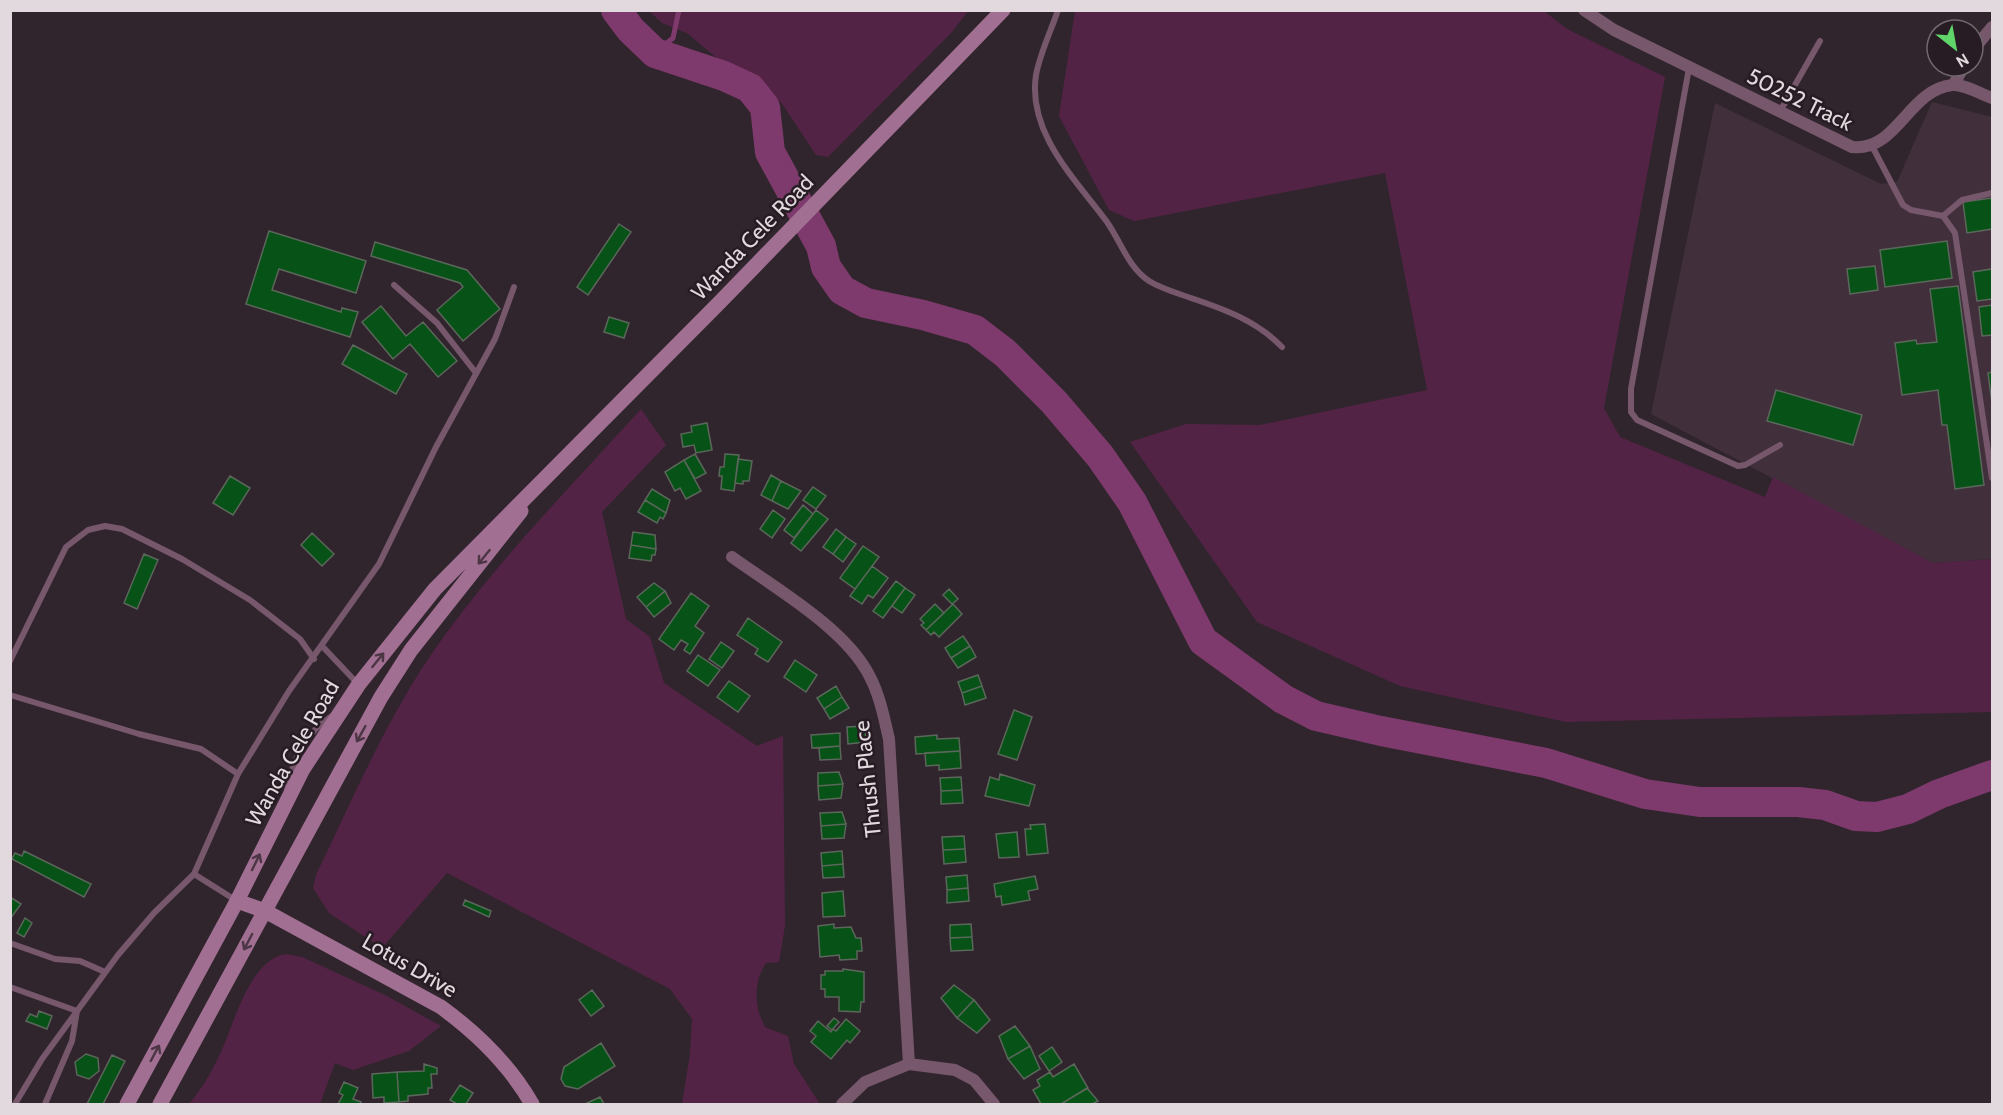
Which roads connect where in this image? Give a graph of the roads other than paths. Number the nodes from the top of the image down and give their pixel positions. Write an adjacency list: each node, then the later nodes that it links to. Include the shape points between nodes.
1 (1003, 10): 19 (street, Wanda Cele Road)
2 (1058, 10): 15 (lane, via 1036,75 1036,93 1042,125 1059,158 1109,225 1135,269 1149,281 1240,316)
3 (1584, 10): 5 (street, 50252 Track, via 1614,30)
4 (1820, 41): 9 (lane)
5 (1689, 68): 9 (street, 50252 Track); 17 (lane, via 1631,389 1631,412 1637,420 1738,466)
6 (1957, 78): 7 (street)
7 (1954, 84): 8 (street); 10 (street, 50252 Track, via 1929,94)
8 (1992, 98)
9 (1779, 113): 10 (street, 50252 Track, via 1852,147)
10 (1872, 146): 12 (lane, via 1903,205)
11 (1992, 193): 12 (lane, via 1962,200)
12 (1943, 216): 18 (lane, via 1955,232 1964,280)
13 (394, 285): 16 (lane, via 437,323)
14 (514, 288): 16 (lane, via 495,339)
15 (1282, 347)
16 (476, 373): 21 (lane, via 379,564)
17 (1780, 445)
18 (1992, 478)
19 (531, 493): 24 (street, Wanda Cele Road, one-way to 19, via 435,589); 29 (street, Wanda Cele Road, one-way to 29, via 509,527 411,650)
20 (732, 556): 34 (street, Thrush Place, via 844,640 870,677 880,702 888,739)
21 (323, 647): 22 (lane); 24 (lane)
22 (314, 659): 23 (lane, via 300,639 250,600 182,559 122,529 105,526 87,530 66,547); 26 (lane)
23 (10, 661)
24 (359, 684): 28 (street, Wanda Cele Road, one-way to 24, via 287,798)
25 (10, 695): 26 (lane, via 139,735 201,749)
26 (238, 774): 27 (lane)
27 (194, 874): 28 (lane); 31 (lane, via 154,913)
28 (237, 901): 29 (street, Lotus Drive); 37 (street, Wanda Cele Road, one-way to 28)
29 (265, 911): 38 (street, Wanda Cele Road, one-way to 38); 39 (street, Lotus Drive, via 441,1007 500,1058)
30 (10, 943): 31 (lane, via 55,959 80,961)
31 (105, 972): 33 (lane)
32 (10, 987): 33 (lane)
33 (77, 1011): 35 (lane); 36 (lane, via 72,1041)
34 (909, 1064): 40 (street, via 865,1082); 41 (street, via 955,1070 974,1080)
35 (15, 1104)
36 (45, 1104)
37 (127, 1104)
38 (160, 1104)
39 (532, 1104)
40 (843, 1104)
41 (994, 1104)

